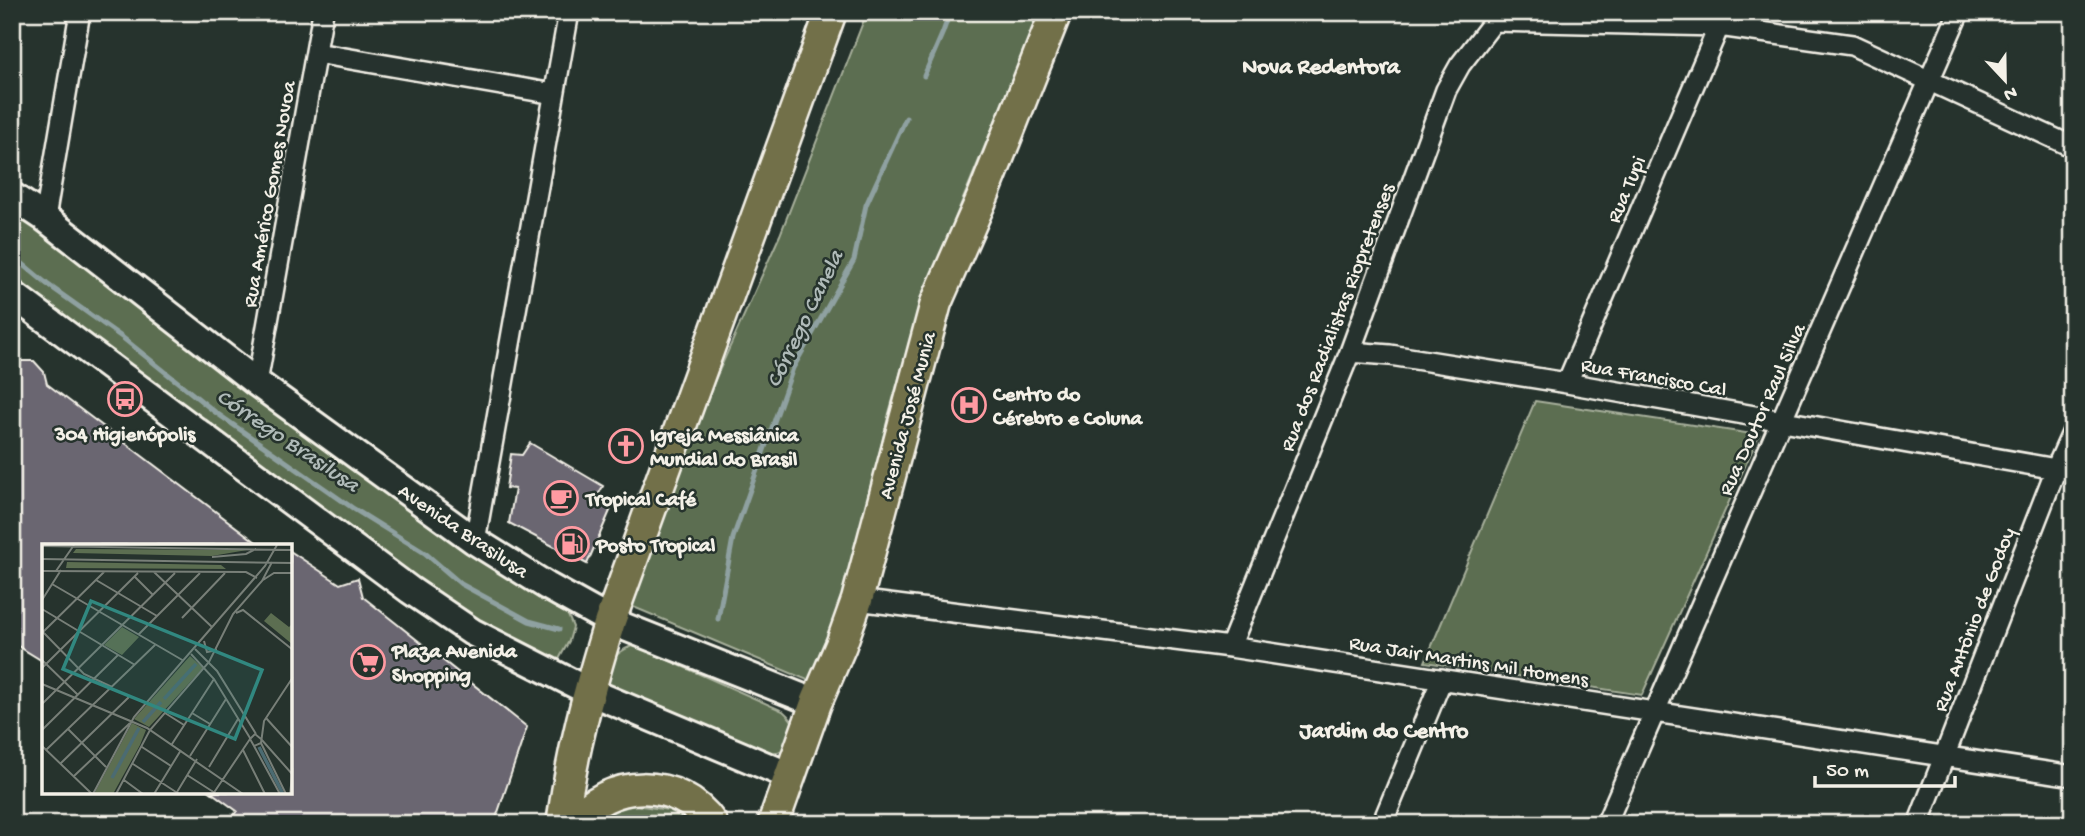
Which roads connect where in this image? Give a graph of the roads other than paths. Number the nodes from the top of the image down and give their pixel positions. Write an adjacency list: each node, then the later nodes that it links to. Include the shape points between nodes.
1 (80, 12): 14 (street)
2 (323, 12): 9 (street, Rua Américo Gomes Novoa)
3 (569, 12): 11 (street)
4 (831, 12): 24 (main road)
5 (1056, 12): 23 (main road, Avenida José Munia, via 936,303)
6 (1959, 12): 10 (street, Rua Doutor Raul Silva)
7 (1496, 17): 8 (street); 16 (street, Rua dos Radialistas Riopretenses, via 1446,90)
8 (1722, 19): 10 (street, via 1852,45); 18 (street, Rua Tupi)
9 (316, 53): 11 (street); 17 (street, Rua Américo Gomes Novoa)
10 (1929, 80): 12 (street); 19 (street, Rua Doutor Raul Silva)
11 (554, 94): 22 (street)
12 (2073, 147)
13 (12, 196): 14 (main road, Avenida Brasilusa)
14 (45, 218): 17 (main road, Avenida Brasilusa)
15 (12, 294): 27 (main road, via 421,597 472,632)
16 (1350, 352): 18 (street, Rua Francisco Cal); 25 (street, Rua dos Radialistas Riopretenses)
17 (257, 383): 22 (main road, Avenida Brasilusa)
18 (1567, 383): 19 (street, Rua Francisco Cal)
19 (1780, 422): 21 (street, Rua Francisco Cal); 29 (street, Rua Doutor Raul Silva)
20 (2073, 432): 21 (street, Rua Antônio de Godoy)
21 (2064, 470): 30 (street, Rua Antônio de Godoy)
22 (475, 541): 24 (main road, Avenida Brasilusa)
23 (857, 600): 25 (street, Rua Jair Martins Mil Homens); 28 (main road, Avenida José Munia)
24 (610, 621): 27 (main road); 28 (main road, Avenida Brasilusa)
25 (1230, 647): 26 (street, Rua Jair Martins Mil Homens)
26 (1442, 679): 29 (street, Rua Jair Martins Mil Homens); 37 (street)
27 (588, 691): 31 (main road); 33 (main road)
28 (816, 703): 31 (main road, Avenida José Munia)
29 (1655, 711): 30 (street, Rua Jair Martins Mil Homens); 38 (street, Rua Doutor Raul Silva)
30 (1943, 757): 32 (street, Rua Jair Martins Mil Homens); 39 (street, Rua Antônio de Godoy)
31 (790, 776): 36 (main road, Avenida José Munia)
32 (2073, 776)
33 (562, 824)
34 (574, 824): 35 (main road, via 610,793 648,789 690,802)
35 (712, 824)
36 (773, 824)
37 (1382, 824)
38 (1606, 824)
39 (1918, 824)

